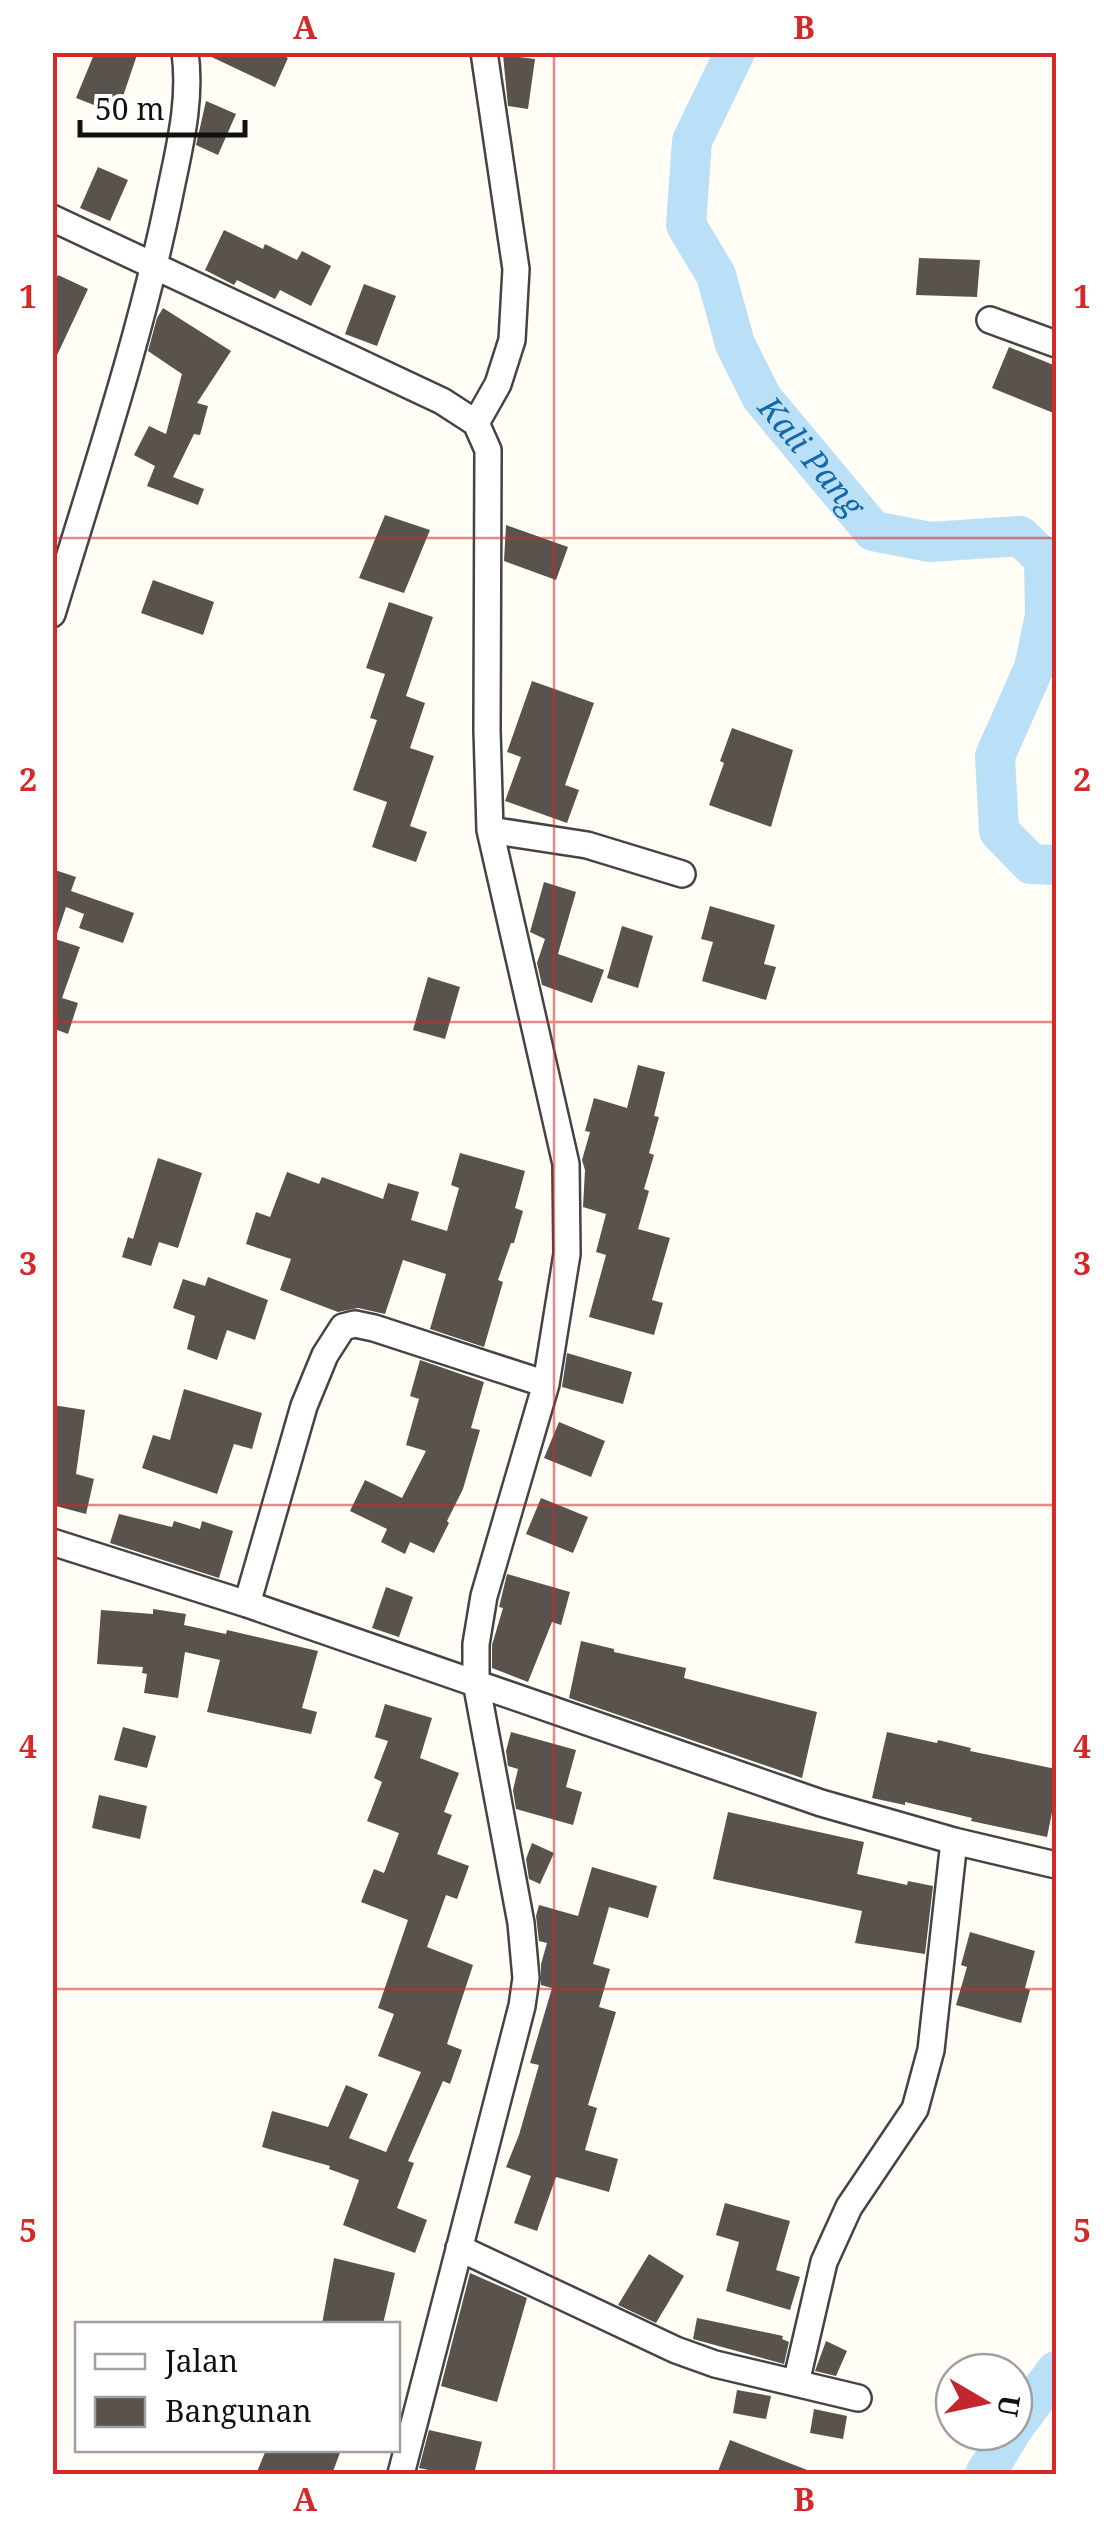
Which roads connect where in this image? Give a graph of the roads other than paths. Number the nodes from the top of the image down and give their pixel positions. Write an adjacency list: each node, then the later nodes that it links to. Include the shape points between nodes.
1 (186, 52): 4 (street, via 186,114)
2 (484, 52): 7 (street, via 516,269 512,340)
3 (52, 218): 4 (street)
4 (156, 267): 7 (street); 8 (street)
5 (990, 320): 6 (street)
6 (1056, 344)
7 (476, 422): 9 (street, via 490,468)
8 (52, 614)
9 (490, 830): 10 (street, via 586,845); 11 (street, via 566,1164 567,1254)
10 (682, 874)
11 (546, 1384): 13 (street, via 374,1328 343,1328 304,1406); 14 (street, via 484,1596)
12 (52, 1542): 13 (street)
13 (247, 1604): 14 (street)
14 (476, 1682): 15 (street); 17 (street, via 526,1978)
15 (954, 1841): 16 (street); 18 (street, via 930,2050 915,2109 849,2207 824,2262)
16 (1056, 1865)
17 (458, 2248): 18 (street, via 676,2350); 20 (street)
18 (796, 2384): 19 (street)
19 (858, 2398)
20 (402, 2474)

